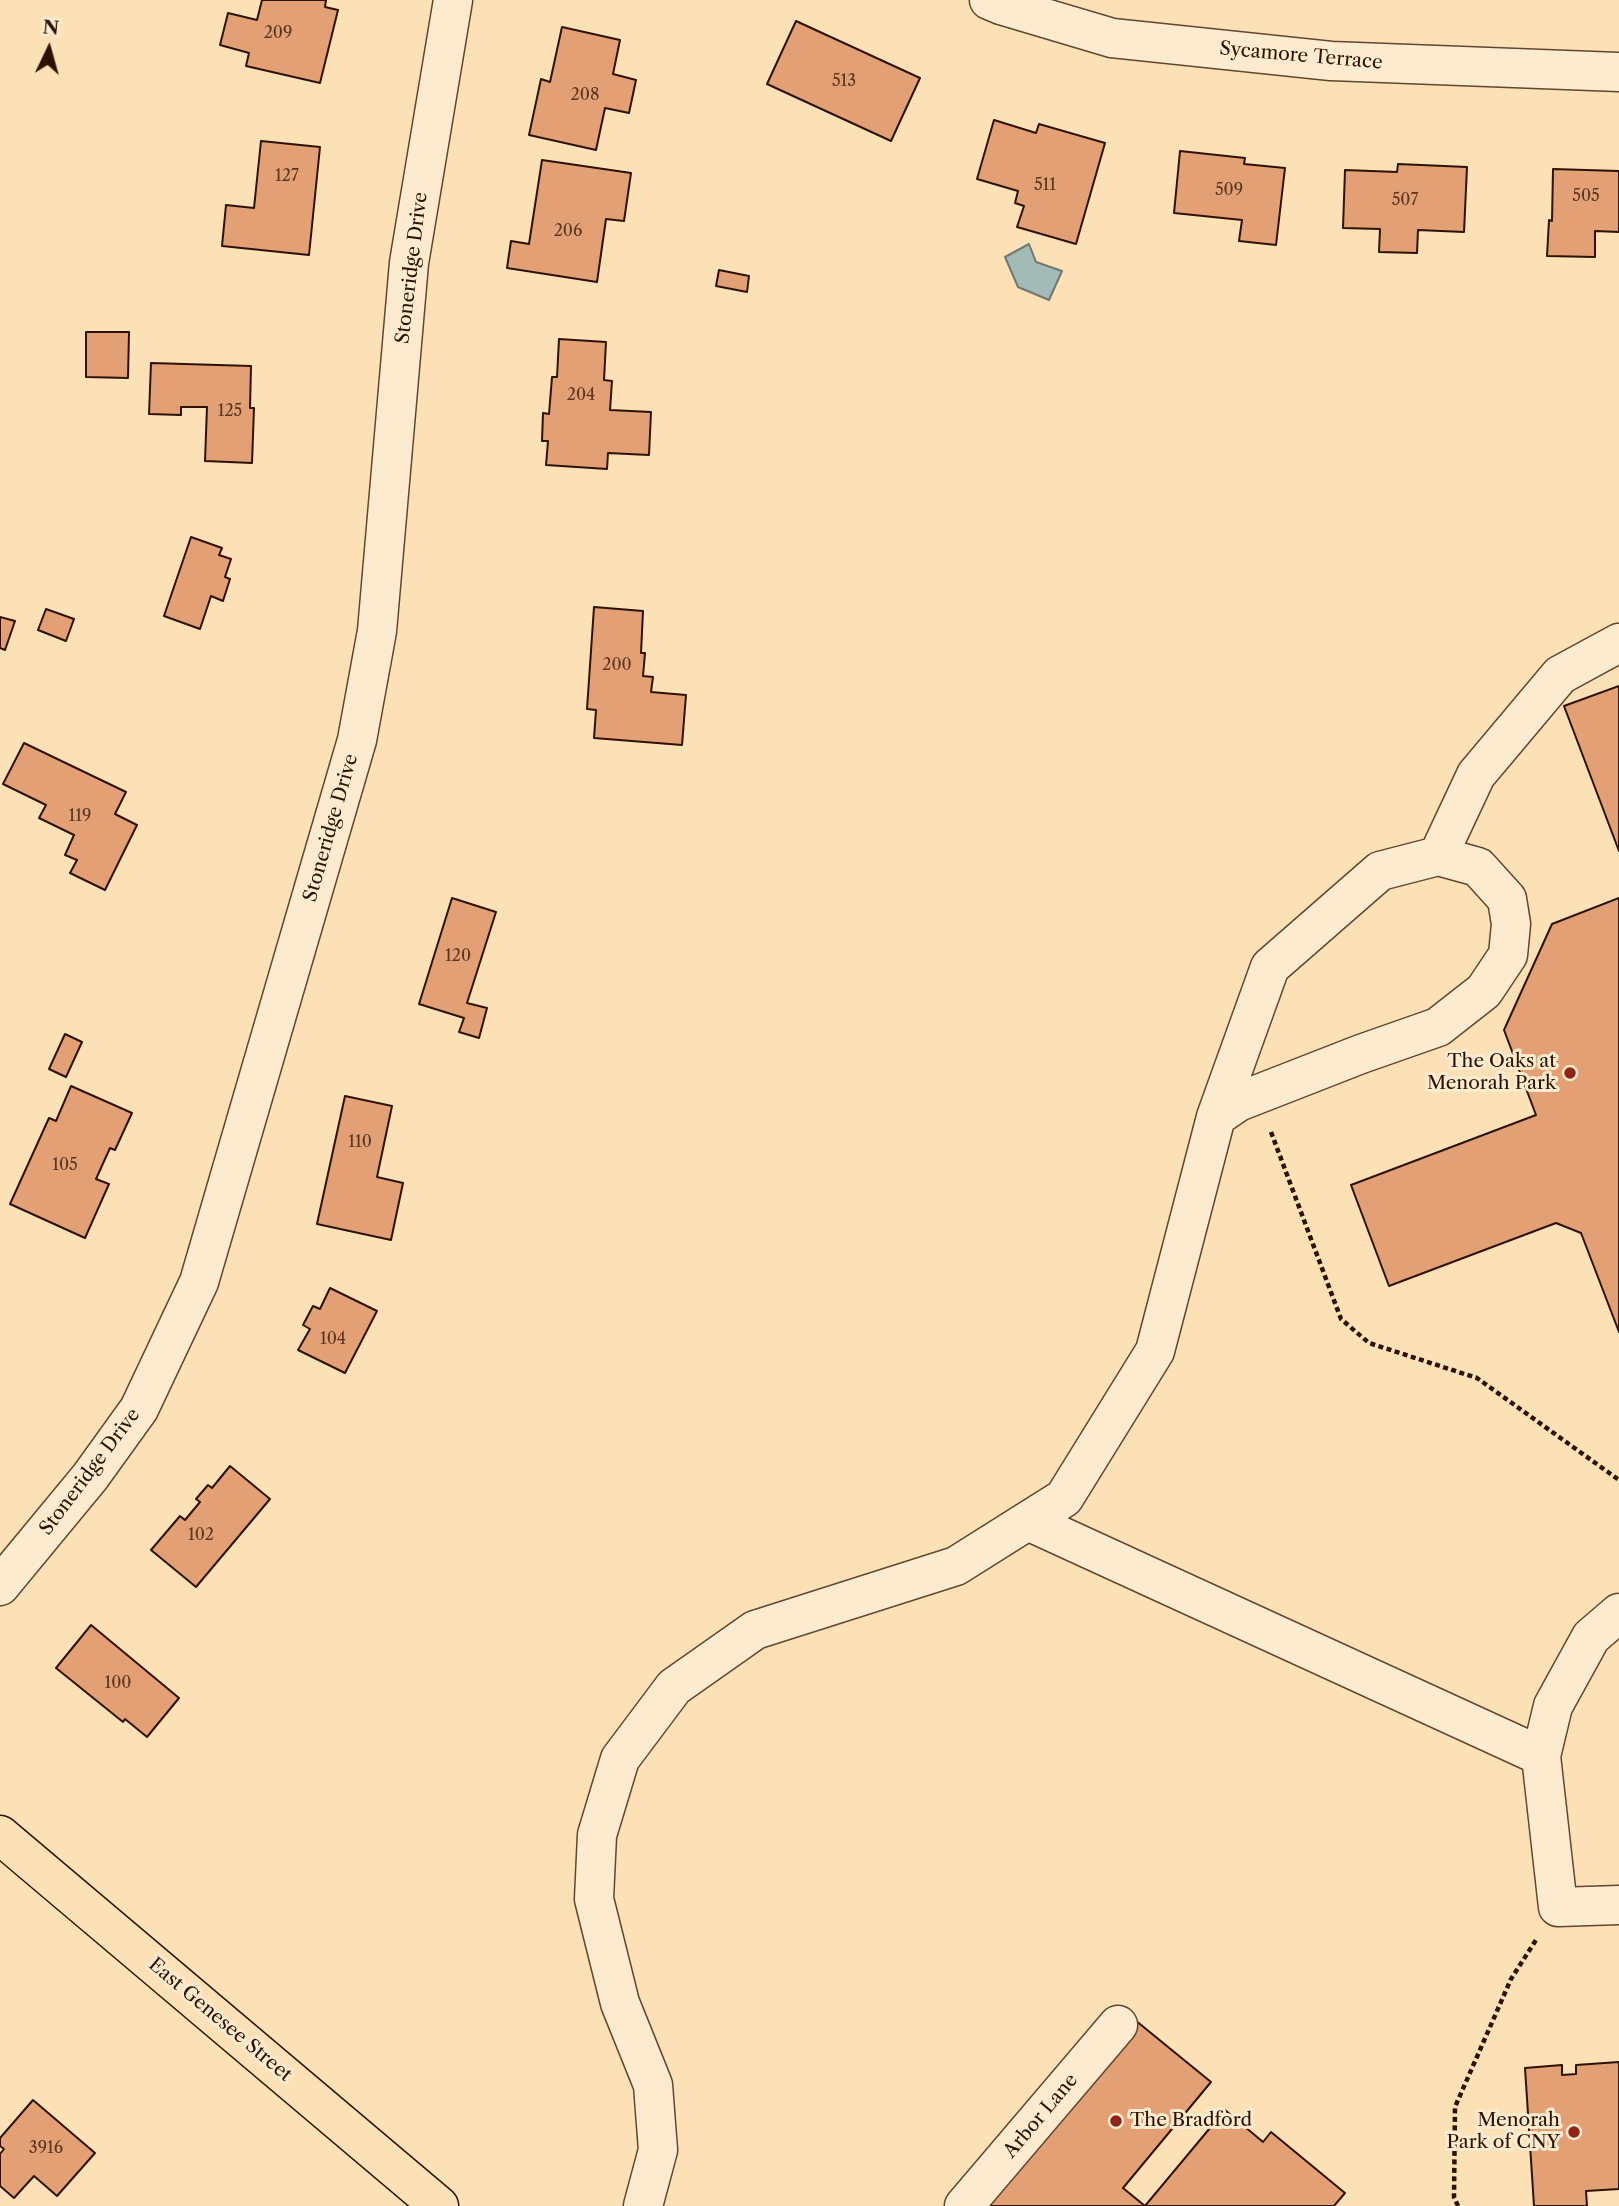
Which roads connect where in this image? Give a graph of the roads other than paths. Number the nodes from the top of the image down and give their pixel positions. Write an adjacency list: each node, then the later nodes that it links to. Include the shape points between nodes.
1 (453, 0): 8 (street, Stoneridge Drive, via 409,264 377,631 357,740 198,1282 139,1409)
2 (989, 0): 3 (street, Sycamore Terrace, via 1112,38 1331,61)
3 (1619, 72)
4 (1619, 643): 5 (street, via 1560,675 1476,775)
5 (1438, 856): 6 (street, via 1380,871 1270,967); 6 (street, via 1478,867 1507,898 1511,924 1508,955 1484,991 1438,1027)
6 (1227, 1110): 7 (street, via 1155,1350 1064,1498)
7 (1027, 1521): 10 (street); 15 (street, via 956,1566 755,1630 674,1687 620,1759 597,1835 594,1899 620,2003 653,2085 658,2150)
8 (0, 1586)
9 (1619, 1613): 10 (street, via 1591,1637 1578,1660 1553,1706)
10 (1541, 1756): 12 (street, via 1558,1907)
11 (0, 1835): 14 (main road, East Genesee Street)
12 (1619, 1905)
13 (1118, 2025): 16 (street, Arbor Lane)
14 (439, 2206)
15 (643, 2206)
16 (964, 2206)

